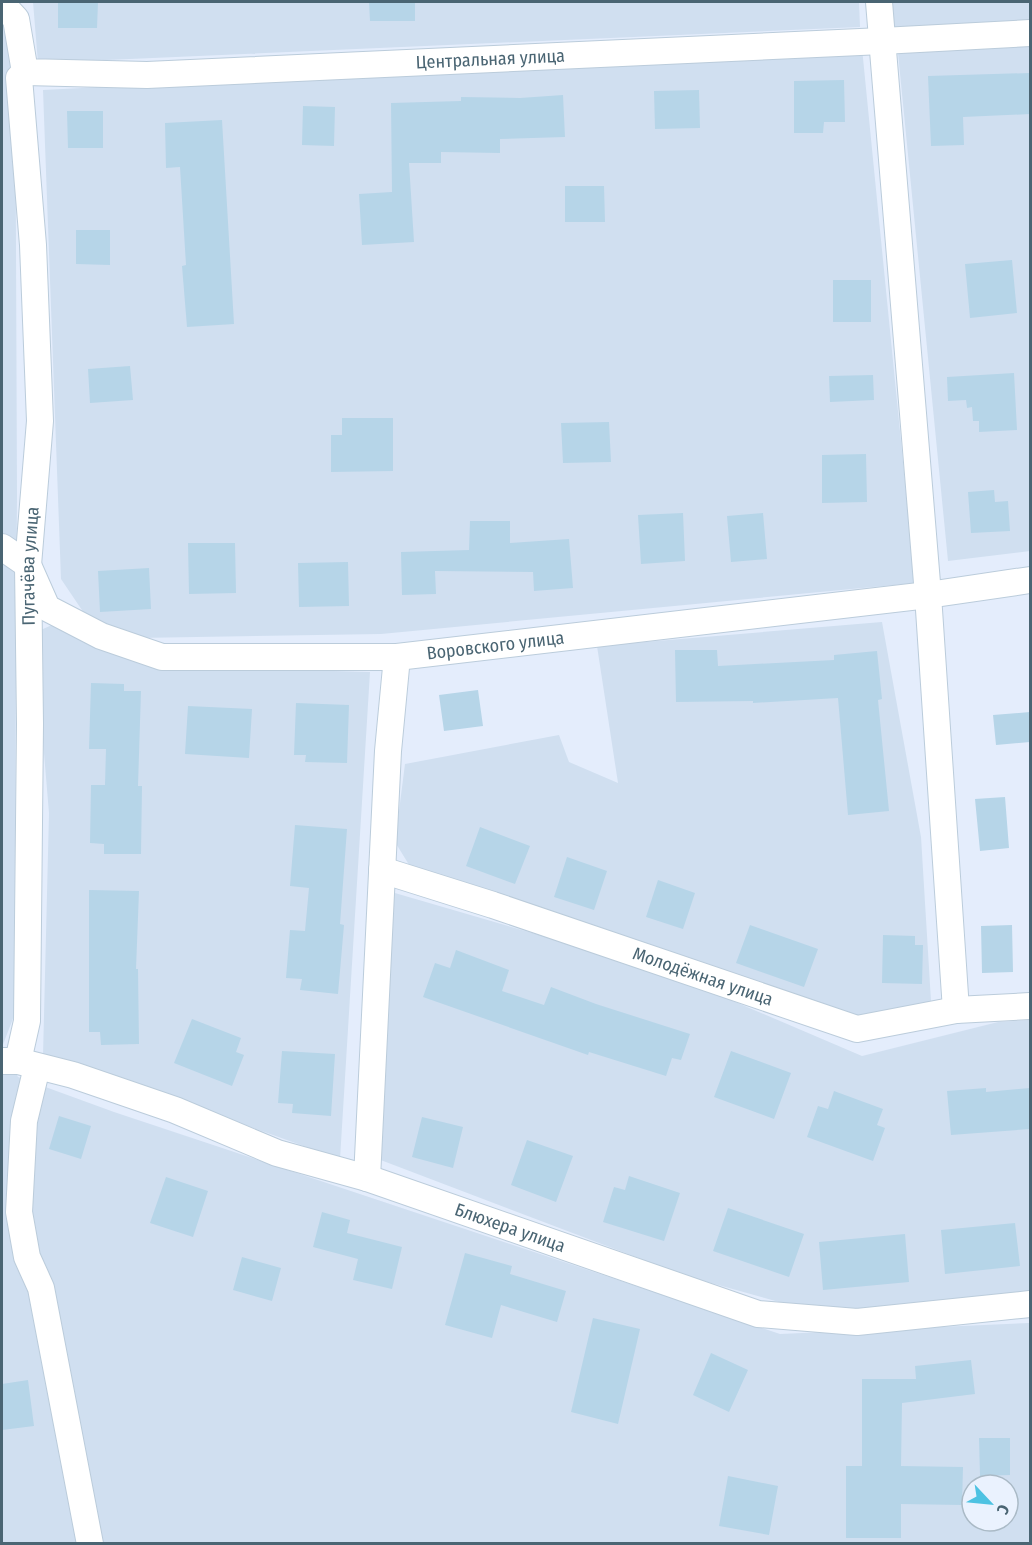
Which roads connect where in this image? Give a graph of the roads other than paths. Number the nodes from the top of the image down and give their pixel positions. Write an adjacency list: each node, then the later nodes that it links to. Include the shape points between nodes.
1 (879, 2): 4 (street)
2 (2, 4): 5 (street, via 16,20)
3 (1030, 33): 4 (street, Центральная улица)
4 (882, 41): 5 (street, Центральная улица, via 147,75); 9 (street)
5 (25, 72): 7 (street, Пугачёва улица, via 19,78 33,245 40,421)
6 (2, 548): 7 (street)
7 (28, 565): 10 (street, Воровского улица, via 47,608 100,636 162,657); 14 (street, Пугачёва улица, via 27,1021)
8 (1030, 580): 9 (street, Воровского улица)
9 (928, 595): 10 (street, Воровского улица); 13 (street)
10 (397, 657): 11 (street)
11 (382, 870): 13 (street, Молодёжная улица, via 857,1029); 15 (street)
12 (1030, 1006): 13 (street, Молодёжная улица)
13 (956, 1010)
14 (19, 1063): 15 (street, Блюхера улица, via 73,1075 175,1110 277,1153); 17 (street, Пугачёва улица, via 24,1121 19,1212 27,1257 41,1288)
15 (367, 1178): 16 (street, Блюхера улица, via 758,1314 857,1322)
16 (1030, 1304)
17 (90, 1544)

